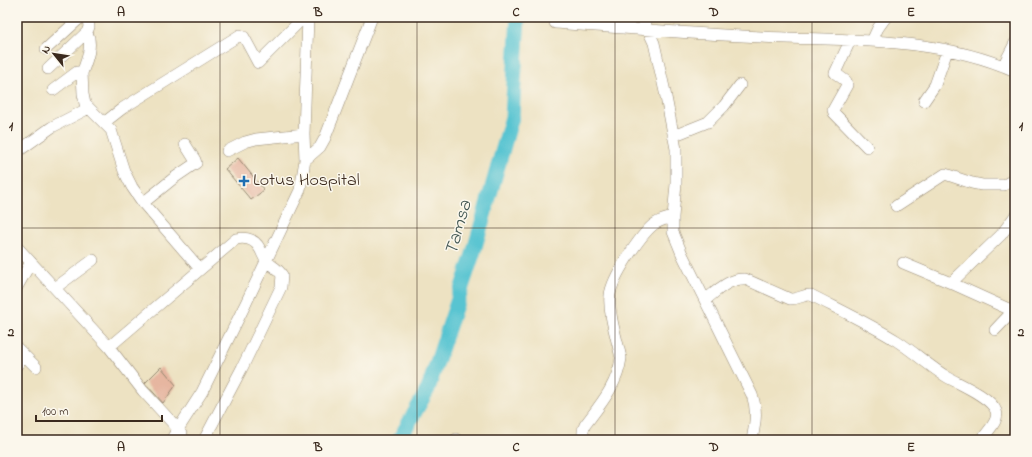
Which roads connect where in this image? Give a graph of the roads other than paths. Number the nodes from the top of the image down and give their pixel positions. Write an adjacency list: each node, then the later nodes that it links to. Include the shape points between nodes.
1 (82, 17): 14 (street)
2 (88, 17): 10 (street)
3 (304, 17): 24 (street, via 258,62 244,37 240,35 123,108)
4 (308, 17): 25 (street)
5 (372, 17): 31 (street, via 325,138 320,147)
6 (642, 17): 9 (street)
7 (886, 17): 12 (street)
8 (555, 23): 9 (street)
9 (647, 29): 11 (street); 26 (street, via 654,43 666,92)
10 (87, 32): 17 (street); 19 (street, via 90,37 88,58)
11 (850, 40): 12 (street); 28 (street, via 835,73 846,81 847,85 833,110)
12 (872, 41): 15 (street)
13 (1015, 43): 16 (street)
14 (46, 49)
15 (947, 50): 16 (street); 22 (street, via 938,78)
16 (1003, 66): 18 (street)
17 (48, 69)
18 (1015, 71)
19 (82, 72): 21 (street, via 77,72); 23 (street, via 83,98)
20 (740, 85): 26 (street, via 708,122)
21 (53, 90)
22 (924, 101)
23 (89, 108): 24 (street); 30 (street, via 52,127)
24 (105, 122): 33 (street, via 113,135 127,178)
25 (304, 134): 29 (street, via 256,139); 31 (street)
26 (673, 136): 36 (street, via 676,149 676,184)
27 (185, 144): 33 (street, via 196,163)
28 (867, 147)
29 (227, 151)
30 (17, 152)
31 (305, 160): 39 (street, via 300,190)
32 (1015, 179): 34 (street, via 1004,185 982,185 945,174)
33 (143, 203): 42 (street)
34 (896, 206)
35 (1015, 216): 43 (street, via 1001,235)
36 (673, 217): 46 (street, via 673,232); 57 (street, via 657,222 648,230 614,281 610,308 621,358 620,364 607,395 582,430)
37 (17, 247): 40 (street)
38 (93, 260): 45 (street)
39 (266, 261): 42 (street, via 259,246 244,237 236,239); 53 (street, via 202,392); 56 (street, via 282,275 281,287 237,379)
40 (31, 262): 44 (street); 45 (street)
41 (903, 263): 43 (street)
42 (200, 269): 49 (street)
43 (951, 283): 47 (street)
44 (17, 287)
45 (55, 288): 49 (street)
46 (705, 300): 58 (street, via 756,405); 59 (street, via 729,282 739,278 790,300 806,294 811,295 898,342 995,407 996,420)
47 (1014, 310): 48 (street)
48 (995, 330)
49 (109, 347): 53 (street)
50 (20, 352): 51 (street); 52 (street)
51 (17, 365)
52 (36, 367)
53 (178, 430): 54 (street); 55 (street)
54 (171, 440)
55 (184, 440)
56 (204, 440)
57 (586, 440)
58 (752, 440)
59 (982, 440)

